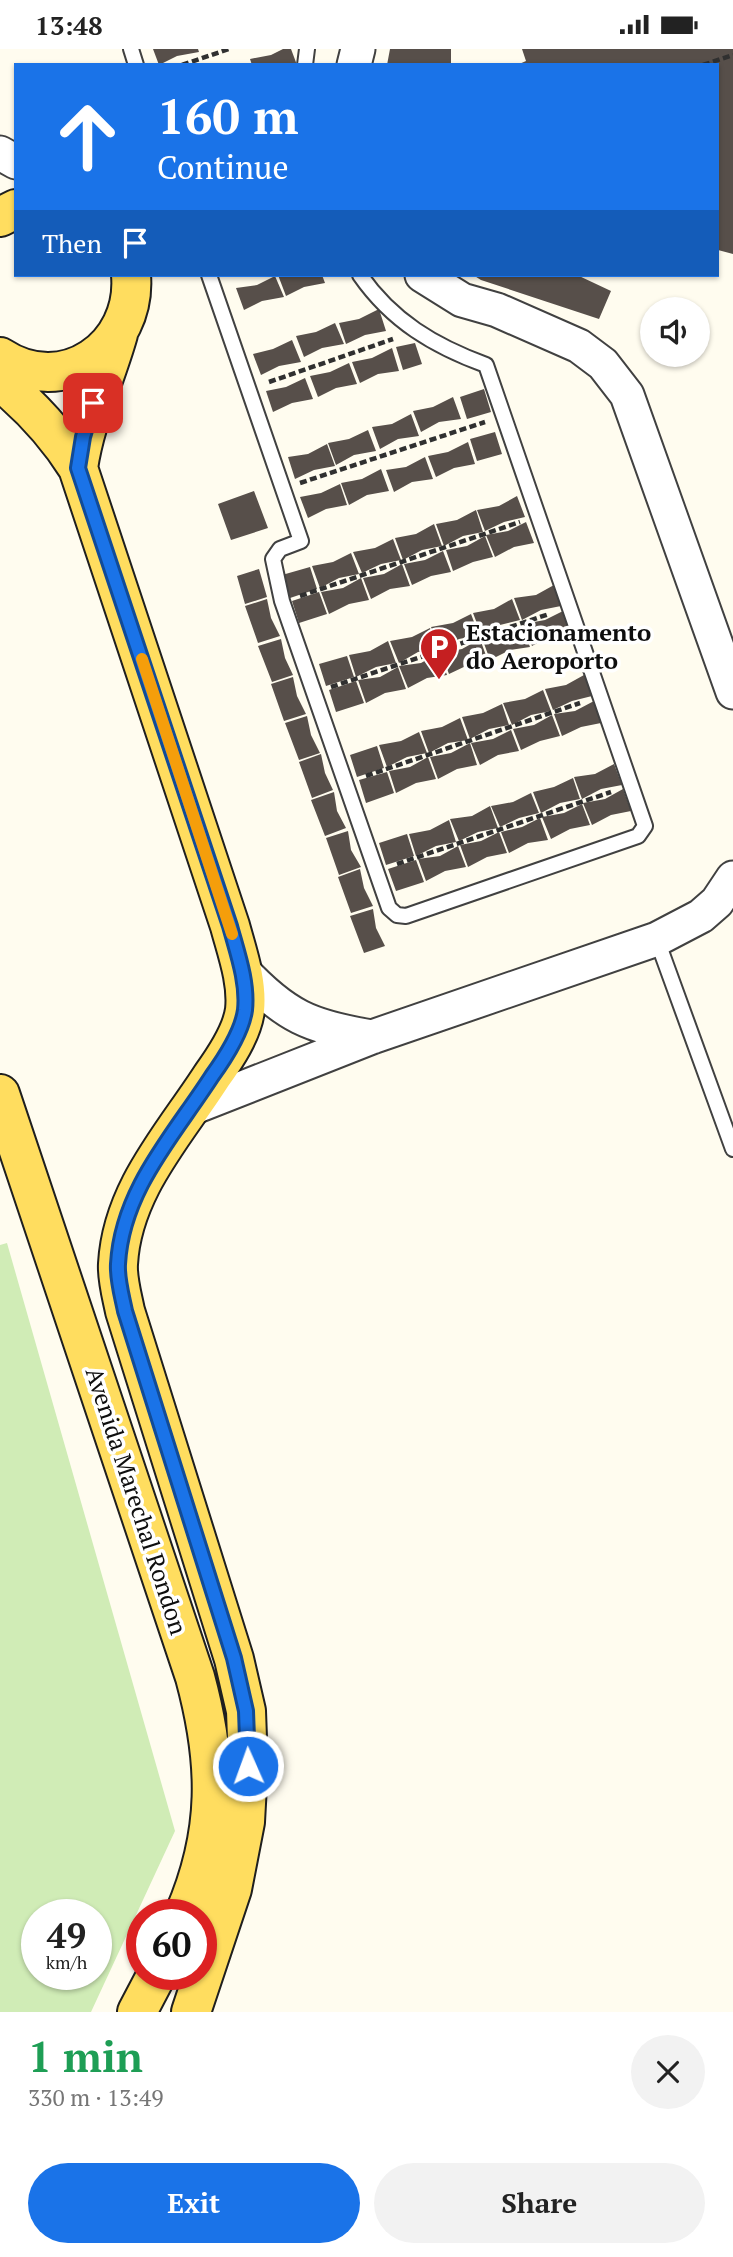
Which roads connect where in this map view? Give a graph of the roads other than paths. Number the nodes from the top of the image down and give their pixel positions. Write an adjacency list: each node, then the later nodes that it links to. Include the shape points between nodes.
1 (131, 277): 5 (main road, via 128,312)
2 (210, 277): 3 (lane, via 301,541 280,549 273,559 282,601 389,908 406,916 638,836 645,826 486,365 415,332)
3 (362, 277)
4 (425, 277): 9 (street, via 462,300 579,346 603,364 627,395)
5 (118, 334): 6 (main road, via 95,357 65,370 32,370); 8 (main road, via 93,403)
6 (0, 357)
7 (0, 381): 8 (main road, Avenida Marechal Rondon, via 34,408)
8 (78, 468): 12 (main road, Avenida Marechal Rondon)
9 (733, 692)
10 (733, 879): 11 (street, via 701,916)
11 (657, 939): 13 (street); 16 (lane)
12 (242, 969): 13 (street, via 267,996 297,1016 328,1030); 15 (main road, Avenida Marechal Rondon, via 245,1010 237,1033)
13 (372, 1037): 15 (street)
14 (1, 1103): 17 (main road, Avenida Marechal Rondon, via 206,1720 213,1767 211,1823)
15 (192, 1108): 20 (main road, Avenida Marechal Rondon, via 141,1182 123,1227 118,1266 125,1311 234,1658 246,1711 245,1822 232,1889)
16 (733, 1149)
17 (190, 1899)
18 (149, 1990): 19 (main road)
19 (137, 2012)
20 (191, 2012)

